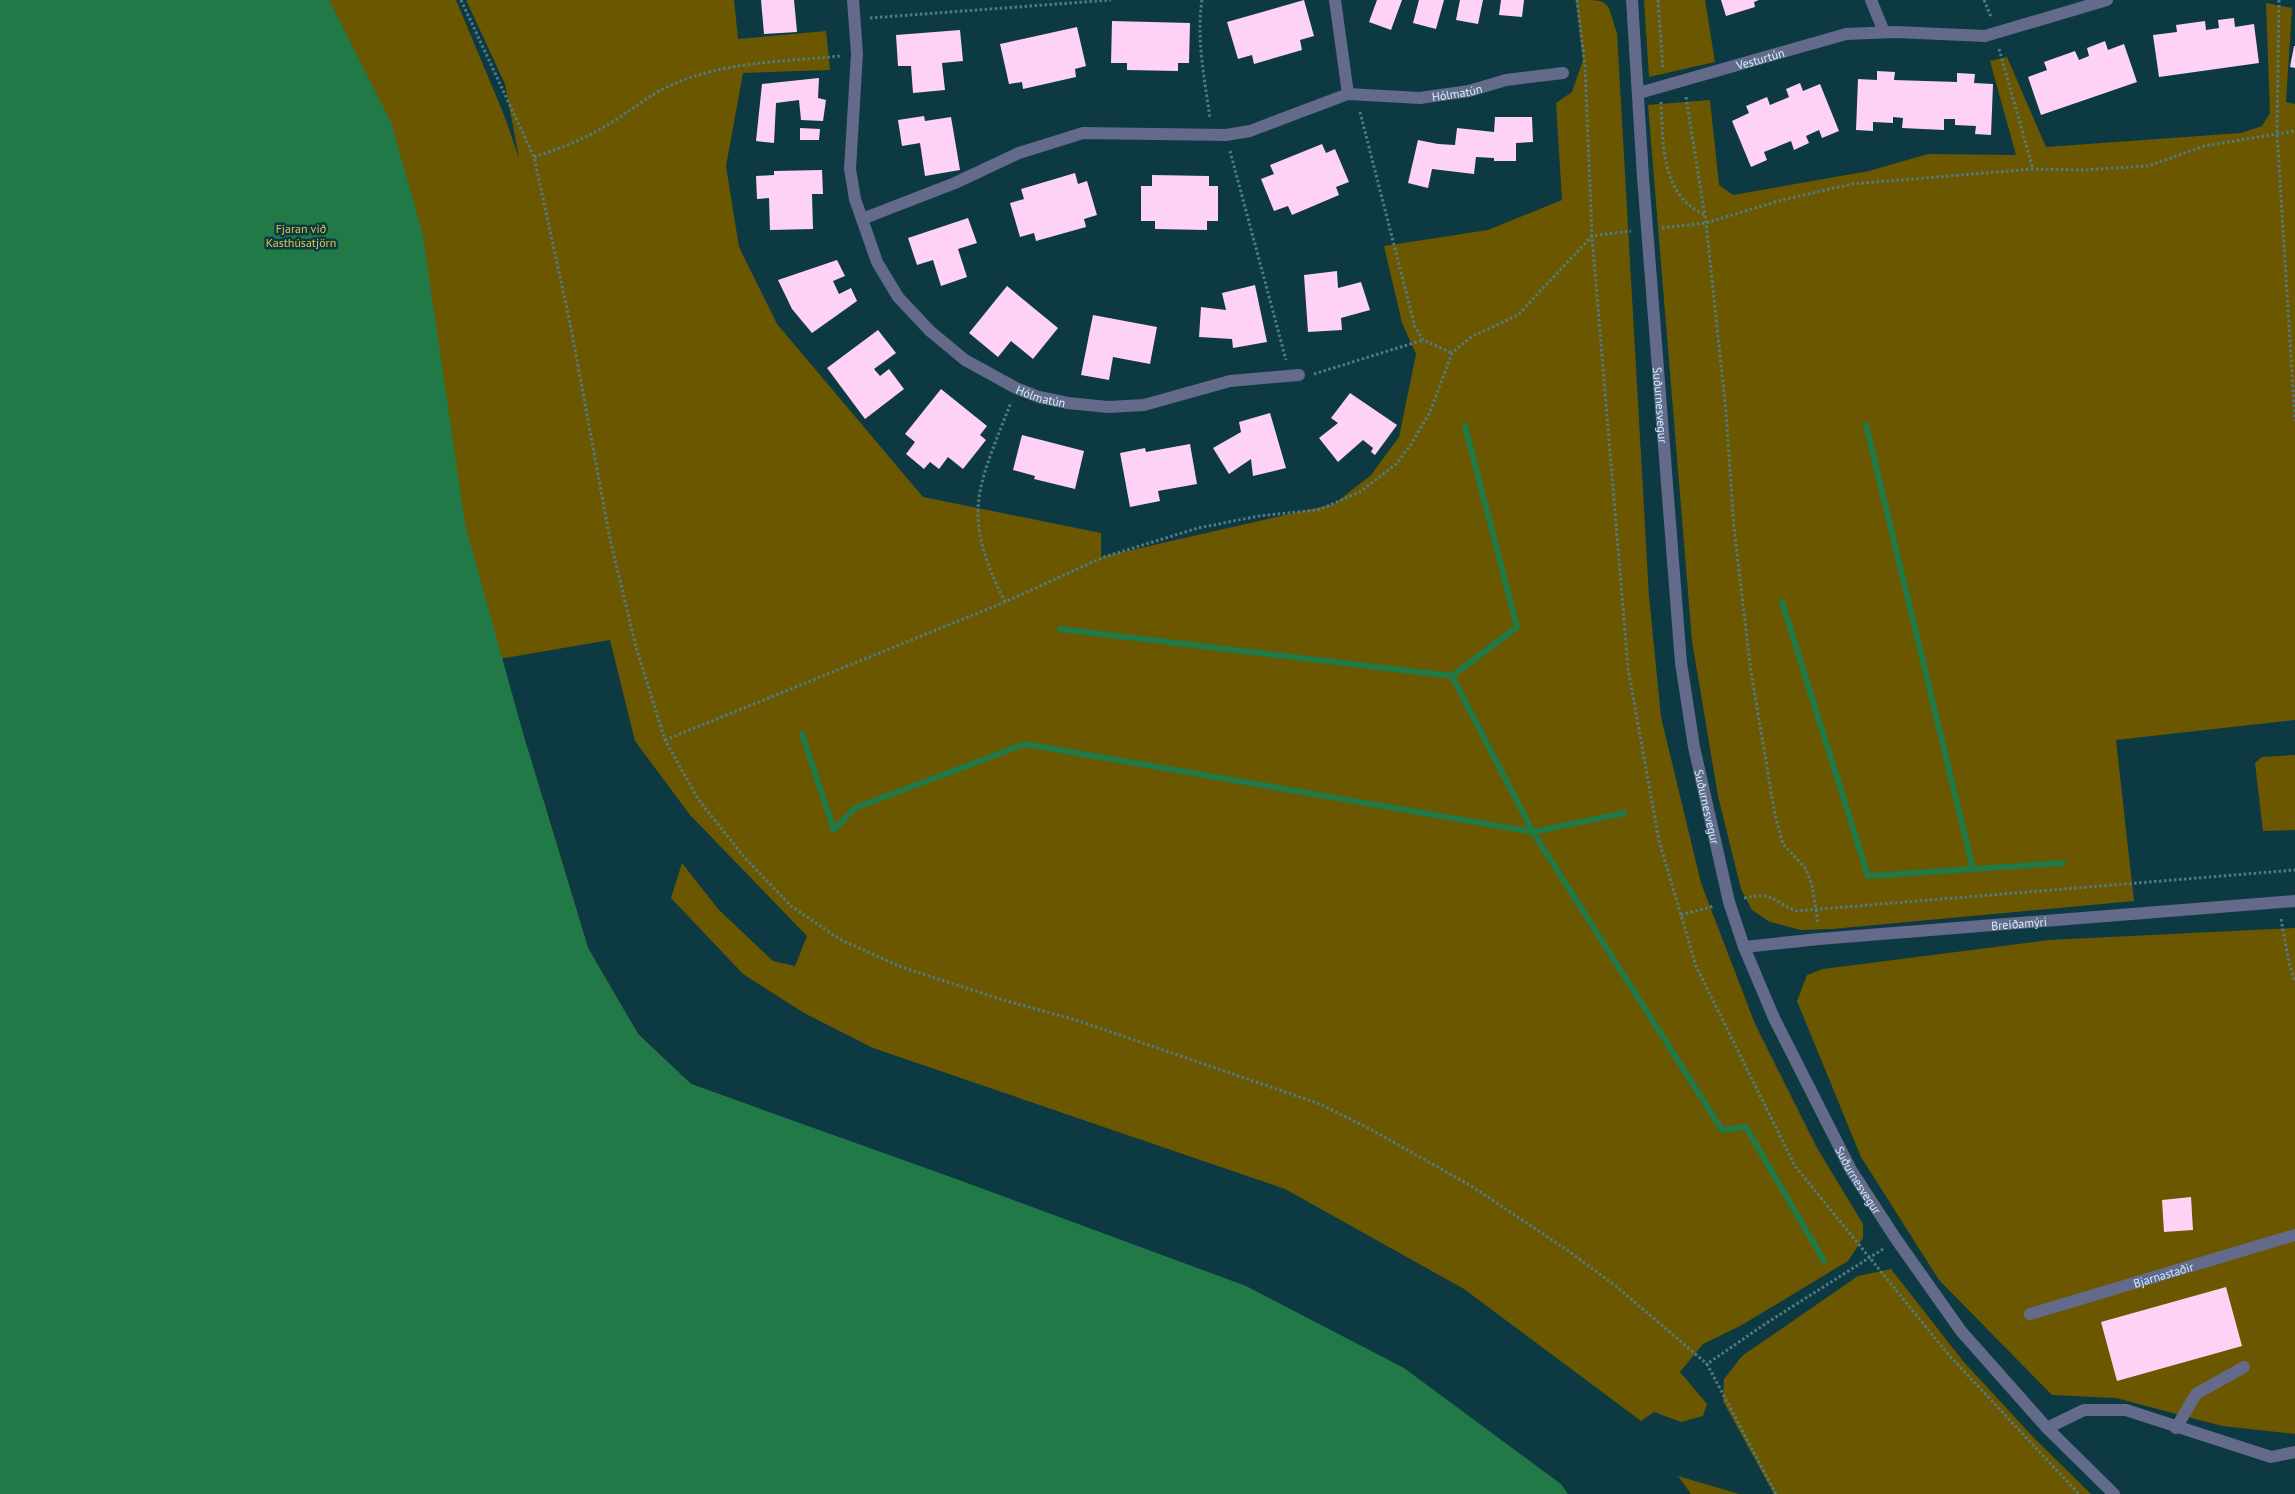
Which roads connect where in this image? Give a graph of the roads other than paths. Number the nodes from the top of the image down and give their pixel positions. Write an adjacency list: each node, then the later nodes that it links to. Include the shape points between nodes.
1 (853, 0): 10 (street, Hólmatún, via 857,54 850,169)
2 (1335, 0): 9 (street)
3 (1632, 0): 8 (street, Suðurnesvegur)
4 (1871, 0): 6 (street)
5 (2108, 0): 6 (street, Vesturtún, via 1985,36)
6 (1884, 32): 8 (street, Vesturtún, via 1846,34)
7 (1563, 72): 9 (street, Hólmatún, via 1420,98)
8 (1639, 93): 13 (street, Suðurnesvegur, via 1681,663 1694,747 1729,902)
9 (1352, 95): 10 (street, Hólmatún, via 1250,131 1226,135 1083,133 1019,154 955,184)
10 (862, 219): 11 (street, Hólmatún, via 877,262 898,297 930,331 966,360 1039,397 1068,403 1144,405 1230,381)
11 (1294, 375)
12 (2295, 901): 13 (street, Breiðamýri)
13 (1744, 947): 17 (street, Suðurnesvegur, via 1774,1018 1851,1170 1960,1331)
14 (2295, 1235): 15 (street, Bjarnastaðir)
15 (2030, 1314)
16 (2244, 1367): 18 (street, via 2196,1394)
17 (2047, 1428): 18 (street, via 2084,1410 2126,1410); 20 (street, Suðurnesvegur)
18 (2176, 1428): 19 (street, via 2271,1457)
19 (2295, 1452)
20 (2114, 1494)

